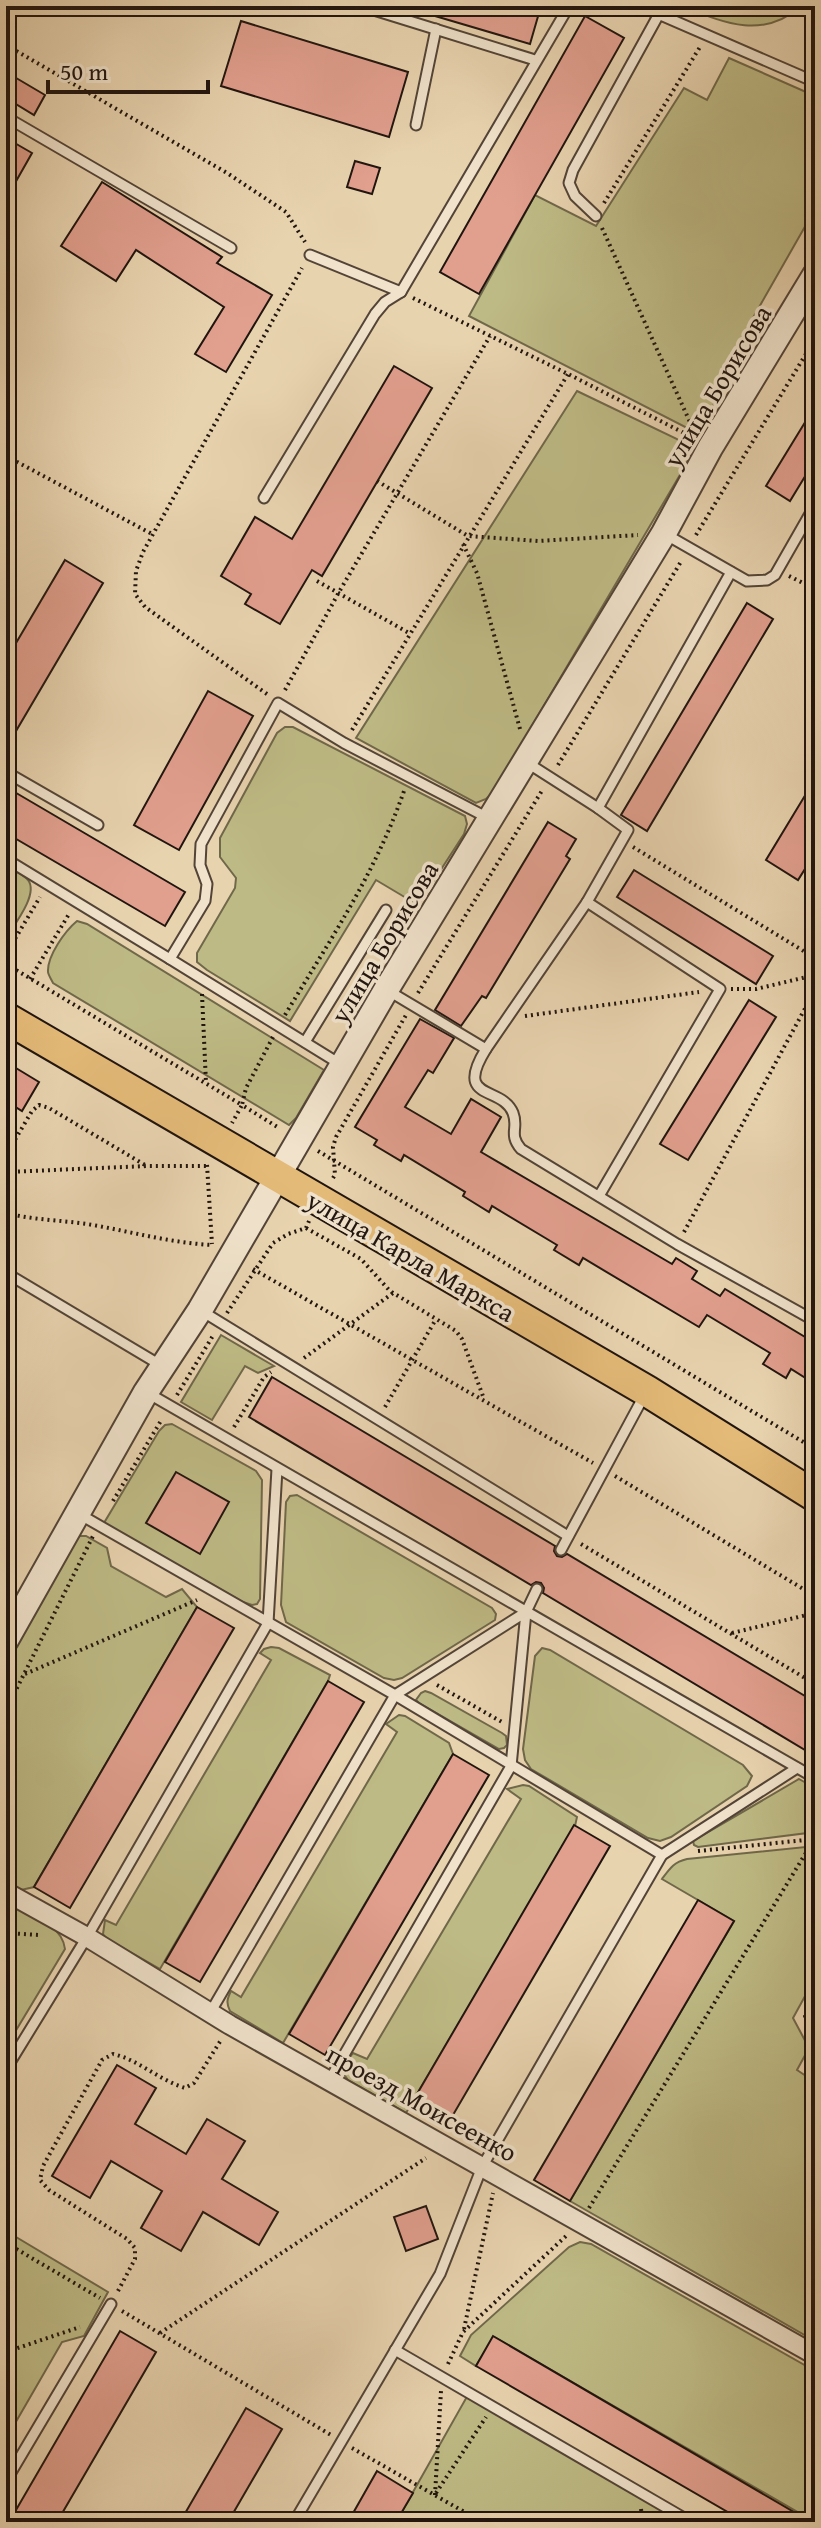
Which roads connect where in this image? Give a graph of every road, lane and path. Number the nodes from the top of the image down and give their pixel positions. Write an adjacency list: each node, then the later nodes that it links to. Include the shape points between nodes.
1 (569, 6): 8 (lane)
2 (640, 6): 4 (lane)
3 (364, 7): 5 (lane)
4 (659, 14): 6 (lane); 12 (lane, via 573,170 569,183 575,196)
5 (436, 29): 8 (lane); 11 (lane)
6 (707, 34): 9 (lane); 12 (path)
7 (6, 45): 14 (path, via 286,212)
8 (535, 60): 16 (lane)
9 (815, 82)
10 (6, 117): 13 (lane)
11 (416, 125)
12 (596, 216): 19 (path, via 699,441)
13 (231, 248)
14 (310, 255): 16 (lane); 28 (path)
15 (815, 275): 20 (street, улица Борисова)
16 (401, 292): 17 (path); 25 (lane, via 375,314)
17 (490, 336): 19 (path); 24 (path)
18 (815, 339): 22 (path)
19 (568, 374): 29 (path)
20 (710, 448): 22 (path); 27 (street, улица Борисова)
21 (6, 456): 28 (path)
22 (739, 465): 31 (path)
23 (377, 481): 24 (path)
24 (398, 493): 29 (path); 36 (path)
25 (264, 498)
26 (815, 505): 32 (lane)
27 (664, 533): 29 (path, via 538,541); 31 (lane); 40 (street, улица Борисова)
28 (153, 534): 38 (path, via 136,571 135,594 145,607)
29 (468, 536): 30 (path)
30 (463, 544): 37 (path); 40 (path, via 477,573)
31 (689, 548): 33 (lane); 43 (path)
32 (778, 570): 33 (lane, via 759,582); 35 (path)
33 (731, 572): 44 (lane)
34 (317, 581): 36 (path)
35 (815, 589)
36 (339, 592): 37 (path); 38 (path)
37 (409, 634): 39 (path)
38 (278, 703): 39 (lane); 55 (lane, via 201,844 205,901)
39 (344, 743): 42 (lane)
40 (526, 762): 43 (lane); 45 (street, улица Борисова)
41 (6, 772): 46 (lane)
42 (409, 777): 45 (lane); 66 (path, via 367,880)
43 (550, 778): 44 (lane); 63 (path)
44 (598, 808): 47 (lane, via 628,830)
45 (491, 819): 61 (street, улица Борисова)
46 (98, 825)
47 (622, 840): 51 (lane); 54 (path)
48 (6, 859): 49 (lane)
49 (48, 884): 50 (lane); 53 (path)
50 (76, 902): 55 (lane); 59 (path)
51 (587, 902): 60 (lane); 65 (lane)
52 (386, 910): 67 (lane)
53 (6, 954)
54 (815, 958)
55 (170, 959): 58 (lane)
56 (6, 964): 59 (path)
57 (815, 975): 60 (path, via 756,989)
58 (201, 978): 66 (lane); 70 (path)
59 (30, 979): 70 (path)
60 (720, 989): 65 (path); 79 (lane)
61 (386, 990): 63 (lane); 69 (street, улица Борисова)
62 (815, 990): 82 (path)
63 (412, 1005): 68 (lane); 75 (path, via 336,1137)
64 (6, 1018): 73 (main road, улица Карла Маркса)
65 (507, 1019): 68 (lane)
66 (278, 1026): 67 (lane); 71 (path)
67 (305, 1042): 69 (lane)
68 (486, 1049): 79 (lane, via 474,1076 480,1088 508,1105 516,1143)
69 (343, 1066): 72 (street, улица Борисова)
70 (206, 1083): 71 (path)
71 (242, 1105): 72 (path); 73 (path)
72 (299, 1140): 75 (path); 78 (street, улица Борисова)
73 (213, 1154): 76 (path); 78 (main road, улица Карла Маркса); 83 (path)
74 (6, 1155): 76 (path, via 39,1105)
75 (333, 1160): 81 (path, via 335,1175); 97 (path)
76 (147, 1166): 77 (path)
77 (6, 1172)
78 (278, 1178): 81 (main road, улица Карла Маркса); 83 (street, улица Борисова)
79 (599, 1196): 82 (lane)
80 (6, 1213): 83 (path)
81 (313, 1215): 84 (path, via 273,1243); 87 (path, via 390,1291); 92 (main road, улица Карла Маркса)
82 (677, 1244): 88 (lane)
83 (222, 1251): 84 (path); 86 (street, улица Борисова)
84 (255, 1270): 89 (path); 90 (path)
85 (6, 1273): 91 (lane)
86 (200, 1310): 89 (lane); 91 (street, улица Борисова)
87 (436, 1319): 90 (path); 94 (path, via 462,1339)
88 (815, 1321)
89 (221, 1323): 95 (path); 96 (lane)
90 (412, 1360): 94 (path); 96 (path)
91 (162, 1366): 93 (street, улица Борисова)
92 (647, 1391): 99 (lane); 100 (main road, улица Карла Маркса)
93 (146, 1392): 95 (lane); 101 (street, улица Борисова)
94 (485, 1401): 99 (path)
95 (170, 1406): 98 (lane); 102 (path)
96 (378, 1420): 103 (lane)
97 (815, 1449)
98 (277, 1469): 108 (lane); 110 (lane)
99 (605, 1470): 103 (lane); 107 (path)
100 (815, 1496)
101 (76, 1513): 102 (lane); 112 (street, улица Борисова)
102 (98, 1525): 106 (lane); 113 (path)
103 (568, 1536): 104 (lane); 111 (path)
104 (561, 1550)
105 (537, 1589): 108 (lane)
106 (213, 1592): 110 (lane); 113 (path)
107 (815, 1596)
108 (526, 1612): 114 (lane); 118 (lane); 120 (lane)
109 (815, 1613): 111 (path)
110 (268, 1623): 116 (lane); 125 (lane)
111 (731, 1634): 115 (path)
112 (6, 1640)
113 (23, 1675): 117 (path)
114 (423, 1677): 116 (lane); 118 (path)
115 (815, 1684)
116 (395, 1695): 119 (lane); 127 (lane)
117 (6, 1710)
118 (514, 1729): 119 (lane)
119 (511, 1766): 123 (lane); 131 (lane)
120 (797, 1768): 121 (lane); 123 (lane)
121 (815, 1778)
122 (815, 1839): 123 (path); 134 (path)
123 (662, 1855): 133 (lane)
124 (6, 1892): 125 (street, проезд Моисеенко)
125 (87, 1937): 127 (street, проезд Моисеенко); 130 (lane)
126 (815, 1994): 129 (path, via 805,2016)
127 (210, 2013): 128 (street, проезд Моисеенко)
128 (230, 2025): 131 (street, проезд Моисеенко); 136 (path, via 194,2083 185,2088 125,2056 113,2054 102,2060 43,2166 40,2180 49,2190 135,2248 135,2259)
129 (815, 2033)
130 (6, 2069)
131 (329, 2081): 132 (street, проезд Моисеенко)
132 (445, 2146): 133 (street, проезд Моисеенко); 139 (path)
133 (489, 2171): 134 (street, проезд Моисеенко); 138 (path); 140 (lane, via 440,2274)
134 (580, 2222): 138 (path); 142 (street, проезд Моисеенко)
135 (6, 2243): 136 (path)
136 (111, 2304): 137 (lane); 139 (path)
137 (101, 2320): 141 (path); 146 (lane)
138 (463, 2332): 143 (path)
139 (160, 2333): 145 (path)
140 (395, 2350): 143 (lane); 145 (lane)
141 (6, 2352)
142 (815, 2355)
143 (442, 2377): 144 (lane); 147 (path)
144 (493, 2407): 147 (path); 152 (lane)
145 (341, 2441): 147 (path); 149 (lane)
146 (6, 2481)
147 (435, 2495): 148 (path)
148 (467, 2514): 150 (path); 151 (path)
149 (294, 2522)
150 (462, 2522)
151 (482, 2522)
152 (691, 2522)

